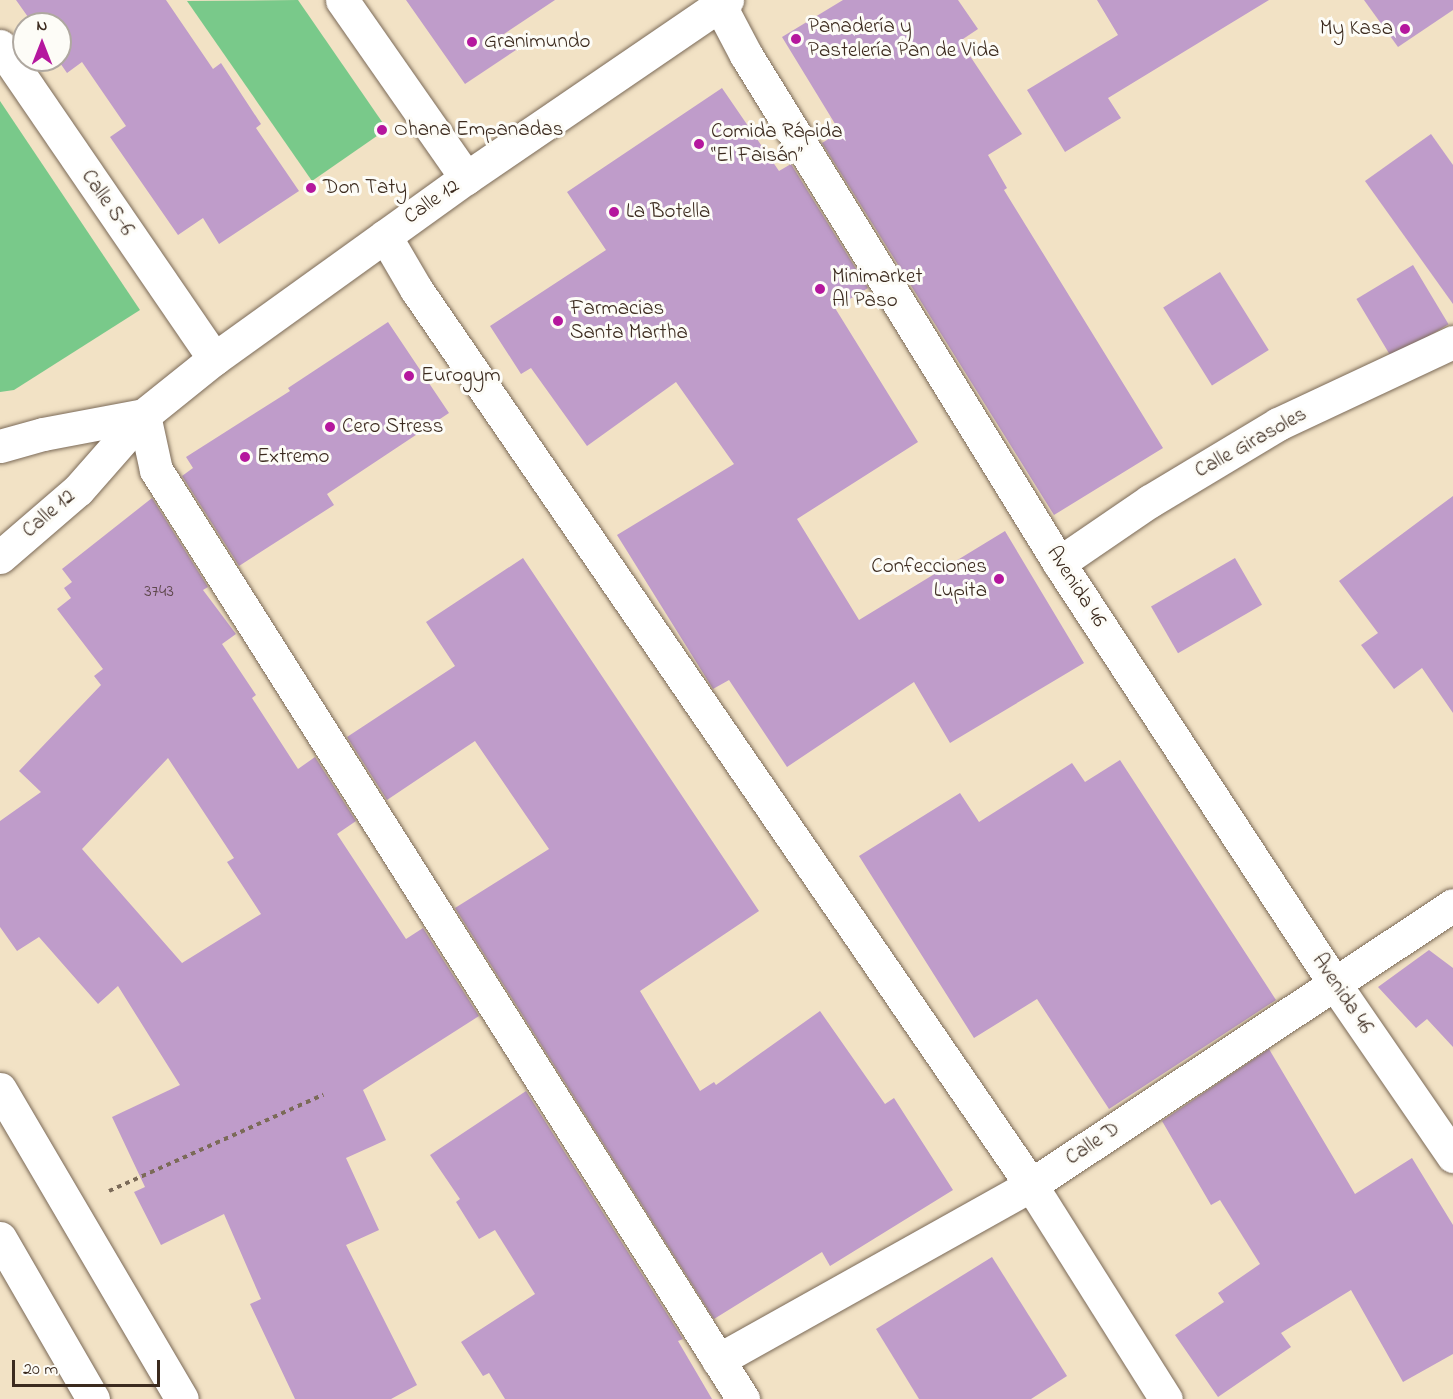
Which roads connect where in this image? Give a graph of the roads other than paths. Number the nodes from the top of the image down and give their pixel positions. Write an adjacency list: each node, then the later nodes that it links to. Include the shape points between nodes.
1 (342, 0): 4 (street)
2 (721, 2): 4 (street, Calle 12); 11 (street, Avenida 46, via 746,55)
3 (0, 46): 7 (street, Calle S-6)
4 (466, 178): 5 (street, Calle 12)
5 (385, 236): 7 (street, Calle 12); 16 (street, via 416,289)
6 (1453, 342): 11 (street, Calle Girasoles, via 1278,424 1150,501)
7 (214, 359): 8 (street, Calle 12)
8 (144, 415): 9 (street, Calle 12); 10 (street, Calle 12, via 78,490); 18 (street, via 156,470)
9 (0, 446)
10 (0, 557)
11 (1059, 563): 13 (street, Avenida 46)
12 (1453, 905): 13 (street, Calle D)
13 (1334, 983): 15 (street, Avenida 46); 16 (street, Calle D)
14 (0, 1089): 20 (street)
15 (1453, 1156)
16 (1031, 1185): 18 (street, Calle D); 22 (street)
17 (0, 1238): 19 (street)
18 (718, 1360): 21 (street)
19 (93, 1399)
20 (182, 1399)
21 (743, 1399)
22 (1166, 1399)

